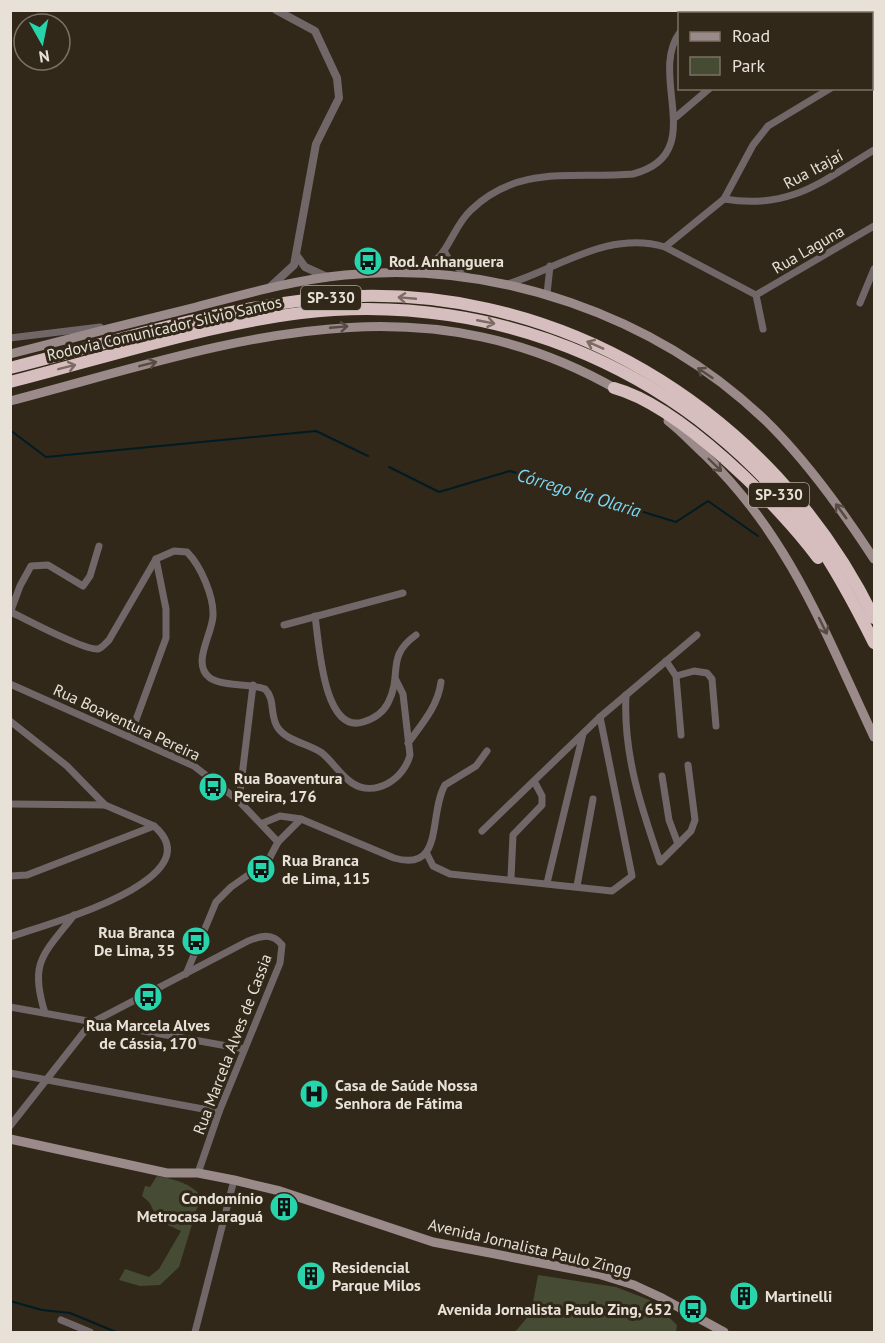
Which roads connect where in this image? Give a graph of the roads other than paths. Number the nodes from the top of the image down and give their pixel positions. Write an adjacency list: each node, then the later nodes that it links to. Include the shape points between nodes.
1 (276, 10): 13 (street, via 315,31 337,78 339,98 316,144)
2 (805, 10): 3 (street)
3 (800, 12)
4 (678, 36): 7 (street, via 668,55)
5 (708, 90): 7 (street)
6 (828, 90): 9 (street, via 768,126 753,145)
7 (676, 117): 12 (street, via 666,155 647,170 610,176 545,176 515,182 471,210)
8 (874, 150): 9 (street, Rua Itajaí, via 787,198 760,202)
9 (724, 200): 11 (street)
10 (874, 226): 22 (street, Rua Laguna)
11 (665, 247): 14 (street, via 609,246); 22 (street)
12 (444, 250): 16 (street); 18 (street)
13 (297, 256): 17 (street, via 305,267); 20 (street, via 291,269)
14 (550, 266): 19 (street); 21 (street)
15 (874, 269): 23 (street)
16 (418, 273): 17 (main road); 18 (main road)
17 (327, 277): 20 (main road)
18 (468, 277): 19 (main road)
19 (508, 284): 21 (main road)
20 (269, 288): 24 (main road)
21 (547, 294): 34 (main road, one-way to 21, via 795,453 736,396 636,332)
22 (756, 295): 25 (street)
23 (860, 303)
24 (123, 325): 26 (street); 27 (main road)
25 (763, 329)
26 (10, 338)
27 (10, 354)
28 (10, 368): 39 (highway, Rodovia Comunicador Silvio Santos / SP-330, one-way to 28, via 835,547 810,512 724,424 640,367 528,320 424,300 315,299 236,312)
29 (10, 382): 35 (highway, Rodovia Comunicador Silvio Santos / SP-330, one-way to 35, via 210,331 301,313 354,309 423,312 514,328 573,348 643,381 718,433 778,493)
30 (614, 388): 31 (main road, one-way to 30, via 222,345 345,326 425,329 515,346); 35 (highway, via 632,393 655,407 737,470); 57 (main road, one-way to 57, via 673,425 723,472 774,535 817,614)
31 (10, 401)
32 (99, 546): 37 (street, via 83,586 48,565 31,566)
33 (156, 559): 37 (street, via 109,640 100,648 62,637); 49 (street, via 183,551 197,564 213,610 201,661 207,675 218,682); 56 (street, via 166,609 166,638)
34 (874, 559)
35 (842, 582): 43 (highway, Rodovia Comunicador Silvio Santos / SP-330)
36 (403, 593): 38 (street)
37 (11, 612)
38 (315, 616): 40 (street); 46 (street, via 328,694 342,719 356,723 382,712)
39 (874, 618)
40 (284, 624)
41 (416, 635): 46 (street, via 399,649)
42 (696, 635): 44 (street)
43 (874, 643)
44 (666, 661): 45 (street); 50 (street)
45 (676, 676): 53 (street, via 694,671 707,673 712,679); 55 (street)
46 (396, 680): 58 (street, via 403,694)
47 (441, 682): 58 (street, via 429,714)
48 (10, 684): 56 (street, Rua Boaventura Pereira)
49 (253, 685): 58 (street, via 270,693 273,719 282,733 323,754 360,786 378,787 399,776 410,755); 64 (street)
50 (626, 695): 51 (street); 72 (street, via 632,772 660,862)
51 (600, 717): 54 (street); 77 (street, via 632,876 612,891)
52 (10, 721): 66 (street, via 67,766)
53 (716, 726)
54 (583, 734): 62 (street); 76 (street)
55 (681, 735)
56 (130, 736): 64 (street, Rua Boaventura Pereira, via 194,766)
57 (874, 737)
58 (408, 743)
59 (487, 751): 73 (street, via 476,766 443,789)
60 (688, 765): 72 (street, via 695,820 691,831)
61 (662, 776): 72 (street, via 669,820)
62 (534, 781): 70 (street); 75 (street, via 542,805 513,835)
63 (593, 799): 77 (street)
64 (239, 801): 68 (street, Rua Boaventura Pereira)
65 (10, 804): 66 (street)
66 (105, 805): 69 (street)
67 (301, 819): 68 (street, via 280,816); 71 (street); 73 (street, via 405,861 417,861)
68 (263, 823): 71 (street, Rua Boaventura Pereira)
69 (154, 826): 74 (street, via 27,875); 78 (street, via 160,831 167,851 157,872 135,889)
70 (483, 831)
71 (279, 842): 80 (street, via 268,861 231,886 216,902)
72 (678, 844)
73 (426, 854): 75 (street, via 432,866 450,874)
74 (10, 876)
75 (511, 878): 76 (street)
76 (547, 883): 77 (street)
77 (577, 886)
78 (74, 915): 79 (street); 82 (street, via 39,966 37,988)
79 (10, 937)
80 (186, 974): 83 (street, Rua Marcela Alves de Cassia); 84 (street, Rua Marcela Alves de Cassia, via 260,936 272,937 282,945 280,963)
81 (10, 1007): 82 (street)
82 (45, 1013): 83 (street)
83 (91, 1023): 84 (street); 86 (street, Rua Marcela Alves de Cassia)
84 (244, 1049): 87 (street, Rua Marcela Alves de Cassia)
85 (10, 1073): 86 (street)
86 (45, 1079): 87 (street); 88 (street, Rua Marcela Alves de Cassia)
87 (219, 1112): 90 (street, Rua Marcela Alves de Cassia)
88 (10, 1126)
89 (10, 1139): 90 (main road, Avenida Jornalista Paulo Zingg, via 149,1168 169,1167)
90 (198, 1173): 91 (main road, Avenida Jornalista Paulo Zingg)
91 (234, 1180): 94 (street); 95 (main road, Avenida Jornalista Paulo Zingg, via 433,1242 598,1274 634,1285)
92 (62, 1320): 93 (street)
93 (90, 1332)
94 (195, 1332)
95 (721, 1332)

